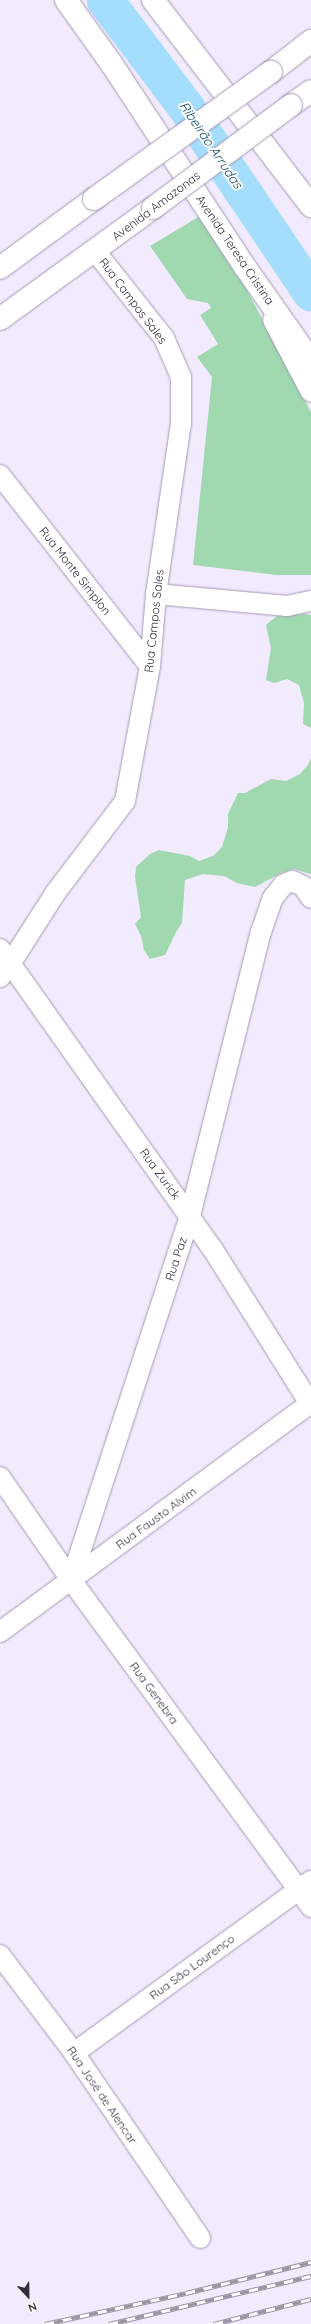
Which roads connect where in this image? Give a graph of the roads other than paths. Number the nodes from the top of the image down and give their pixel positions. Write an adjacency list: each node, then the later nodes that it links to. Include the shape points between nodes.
1 (66, 0): 8 (main road, Avenida Teresa Cristina, via 111,63)
2 (153, 0): 6 (main road)
3 (311, 26): 4 (main road)
4 (305, 46): 9 (main road, bridge)
5 (304, 97): 7 (main road, Avenida Amazonas, bridge)
6 (311, 206)
7 (95, 251): 10 (main road, Avenida Amazonas); 14 (street, Rua Campos Sales, via 164,338 181,376 181,422)
8 (245, 267): 11 (main road, Avenida Teresa Cristina); 12 (street)
9 (0, 268)
10 (0, 319)
11 (311, 361)
12 (311, 392)
13 (0, 475): 16 (street, Rua Monte Simplon)
14 (156, 594): 15 (street, via 287,606); 16 (street, Rua Campos Sales)
15 (311, 601)
16 (150, 666): 18 (street, Rua Campos Sales, via 125,801)
17 (311, 898): 19 (street, Rua Paz, via 303,886 292,881 283,885 273,898 261,932)
18 (3, 963): 19 (street, Rua Zurick)
19 (190, 1216): 20 (street, Rua Zurick); 22 (street, Rua Paz)
20 (311, 1404): 22 (street, Rua Fausto Alvim)
21 (0, 1477): 22 (street, Rua Genebra)
22 (71, 1580): 23 (street, Rua Fausto Alvim); 24 (street, Rua Genebra)
23 (0, 1632)
24 (305, 1885): 25 (street, Rua Genebra); 27 (street, Rua São Lourenço)
25 (311, 1907)
26 (0, 1955): 27 (street, Rua José de Alencar)
27 (74, 2053): 28 (street, Rua José de Alencar)
28 (200, 2238)

